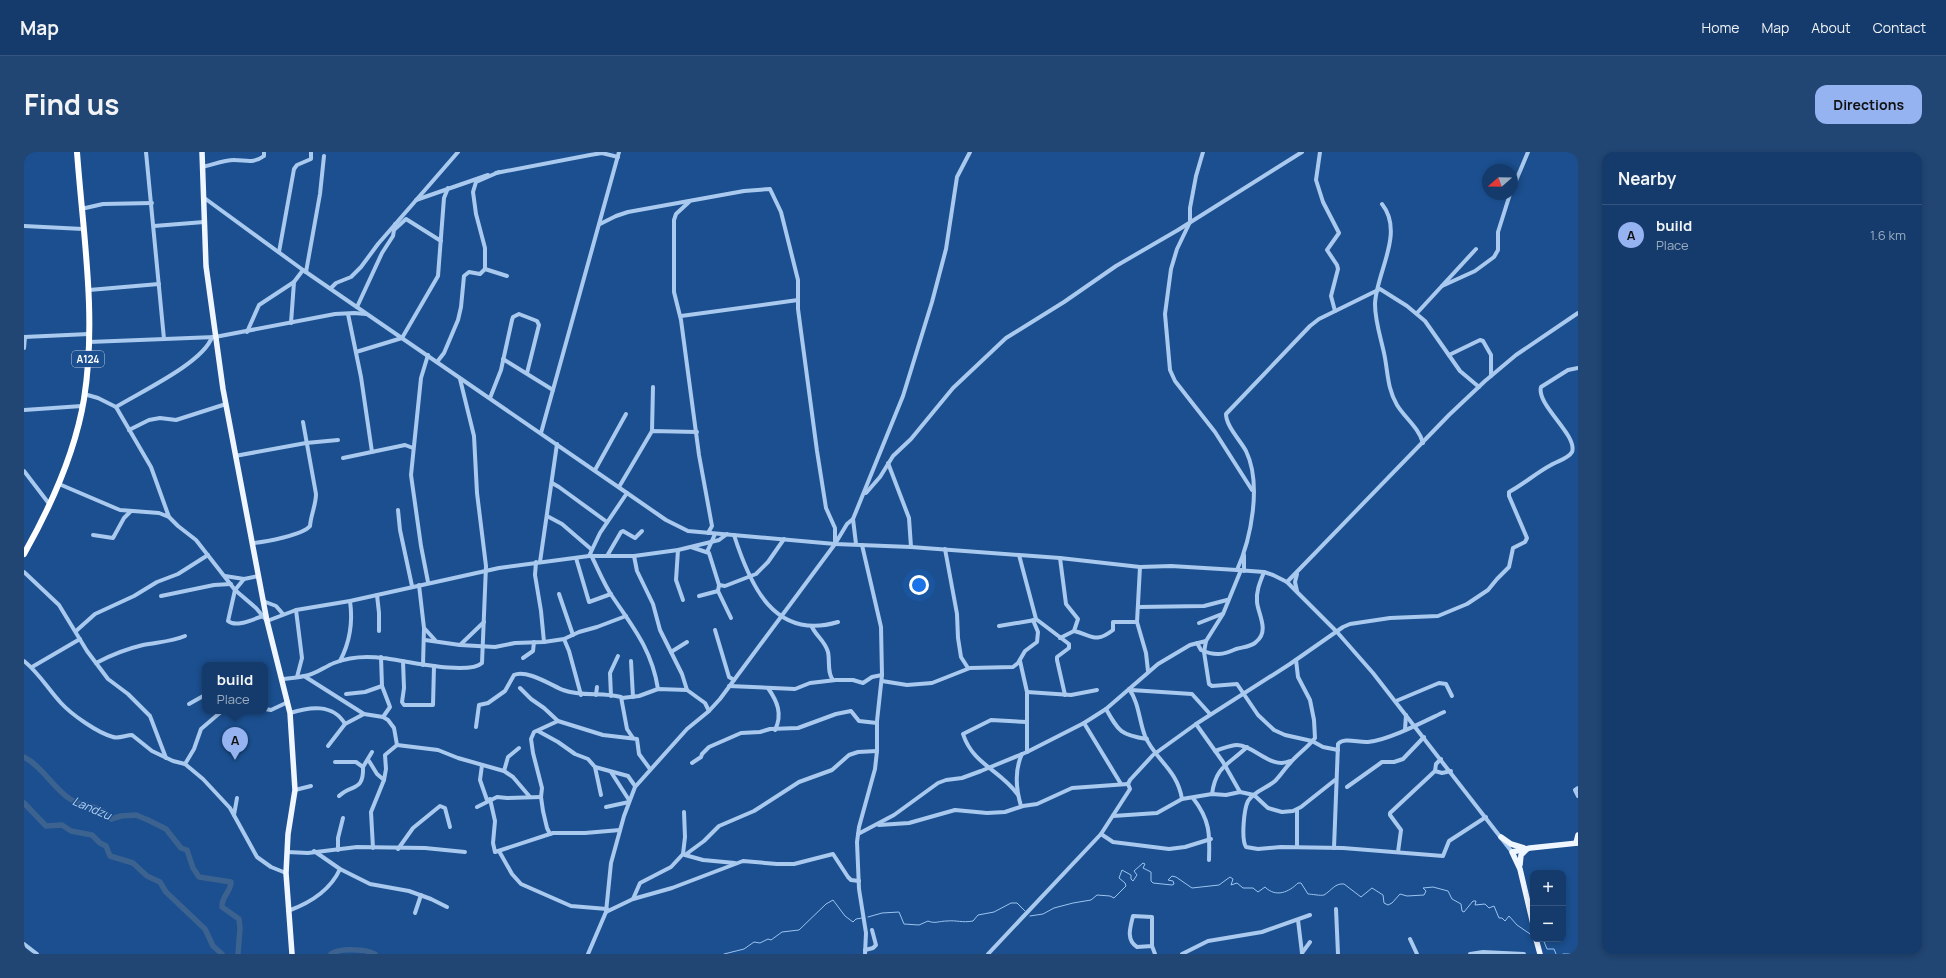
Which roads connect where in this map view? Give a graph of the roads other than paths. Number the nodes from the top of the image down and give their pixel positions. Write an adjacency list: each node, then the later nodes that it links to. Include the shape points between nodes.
1 (77, 152): 25 (highway, A124)
2 (146, 152): 23 (street)
3 (202, 152): 15 (main road)
4 (264, 152): 15 (street, via 264,156 259,160 234,160)
5 (311, 152): 36 (street, via 311,159 296,165 294,169)
6 (458, 152): 20 (street)
7 (619, 152): 14 (street)
8 (970, 152): 103 (street, via 957,177 946,249 932,302 902,396)
9 (1204, 152): 27 (street, via 1198,164)
10 (1302, 152): 27 (street)
11 (1320, 152): 48 (street, via 1316,180 1323,202 1339,234 1327,250 1338,269 1331,296)
12 (1528, 152): 17 (street)
13 (324, 156): 38 (street, via 320,194)
14 (618, 157): 16 (street, via 590,155); 29 (street)
15 (202, 167): 19 (main road)
16 (499, 172): 18 (street); 37 (street, via 476,182 472,192 485,248)
17 (1518, 176)
18 (448, 188): 20 (street); 34 (street, via 444,198)
19 (203, 197): 26 (main road); 36 (street)
20 (416, 200): 28 (street)
21 (1507, 200): 42 (street, via 1498,232 1498,250 1494,257 1475,271)
22 (690, 201): 29 (street, via 620,214); 46 (street, via 756,189 770,189 780,208 792,253 798,283); 53 (street, via 676,214 674,220 674,292)
23 (152, 203): 25 (street, via 103,204); 31 (street)
24 (1382, 204): 45 (street, via 1391,236)
25 (81, 209): 32 (highway, A124)
26 (204, 222): 31 (street); 58 (main road)
27 (1190, 222): 95 (street, via 1116,266 1006,338 954,388); 101 (street, via 1171,269 1165,314 1170,370 1175,381 1215,432)
28 (395, 224): 33 (street); 43 (street, via 356,272)
29 (600, 224): 74 (street)
30 (24, 226): 32 (street)
31 (154, 226): 41 (street)
32 (83, 229): 44 (highway, A124)
33 (395, 230): 34 (street, via 406,219); 47 (street)
34 (441, 241): 59 (street, via 438,276)
35 (1476, 249): 42 (street)
36 (279, 252): 38 (street)
37 (485, 269): 39 (street); 67 (street, via 480,274 466,273 458,320 444,354)
38 (305, 271): 40 (street); 43 (street)
39 (507, 276)
40 (294, 282): 54 (street); 55 (street, via 259,305)
41 (160, 284): 44 (street); 60 (street)
42 (1442, 286): 49 (street)
43 (331, 288): 47 (street)
44 (89, 290): 56 (highway, A124)
45 (1377, 290): 48 (street); 49 (street, via 1384,291); 89 (street, via 1377,323 1390,387 1397,405 1420,434)
46 (798, 300): 53 (street); 120 (street, via 818,458 826,508 835,528)
47 (357, 307): 52 (street)
48 (1335, 311): 101 (street, via 1310,326 1226,414 1249,459)
49 (1417, 313): 64 (street, via 1434,332)
50 (1578, 313): 70 (street, via 1516,355)
51 (348, 314): 52 (street); 54 (street, via 335,314); 63 (street)
52 (367, 314): 59 (street)
53 (681, 316): 85 (street)
54 (291, 323): 55 (street)
55 (247, 332): 58 (street)
56 (89, 334): 57 (street); 61 (highway, A124)
57 (24, 337): 62 (street)
58 (214, 337): 60 (street); 77 (main road); 79 (street, via 192,360 169,378)
59 (402, 338): 63 (street); 65 (street)
60 (164, 339): 61 (street)
61 (89, 342): 75 (highway, A124)
62 (24, 348)
63 (356, 352): 92 (street)
64 (1448, 354): 70 (street, via 1483,341 1491,356); 73 (street, via 1460,371)
65 (428, 355): 67 (street); 91 (street, via 421,378)
66 (503, 359): 69 (street); 69 (street, via 513,317 519,314 537,321 539,325); 76 (street)
67 (437, 362): 71 (street)
68 (1578, 368): 187 (street, via 1568,370 1541,387 1542,397 1567,432 1573,451 1509,492 1508,496 1527,538 1525,542 1513,548 1510,565 1488,590 1467,604 1443,615 1350,624)
69 (527, 373): 74 (street)
70 (1491, 376): 73 (street)
71 (460, 378): 76 (street); 140 (street, via 474,436 477,493)
72 (653, 387): 84 (street)
73 (1480, 387): 89 (street)
74 (553, 390): 86 (street)
75 (84, 394): 78 (highway, A124); 79 (street)
76 (490, 398): 86 (street)
77 (226, 404): 83 (street, via 176,420 149,420); 93 (main road)
78 (82, 406): 80 (street); 99 (highway, A124)
79 (116, 407): 83 (street)
80 (24, 410)
81 (626, 414): 96 (street)
82 (303, 422): 88 (street)
83 (129, 430): 108 (street, via 151,467)
84 (652, 431): 85 (street); 100 (street)
85 (697, 432): 112 (street, via 712,526)
86 (541, 433): 90 (street)
87 (338, 440): 88 (street)
88 (306, 443): 93 (street); 119 (street, via 316,494 310,526 303,532)
89 (1423, 443): 144 (street)
90 (557, 444): 96 (street); 98 (street)
91 (413, 448): 92 (street, via 405,446); 149 (street, via 411,475)
92 (372, 452): 94 (street)
93 (236, 456): 119 (main road)
94 (343, 458)
95 (888, 462): 103 (street, via 880,477); 124 (street, via 909,518)
96 (595, 470): 100 (street)
97 (24, 471): 104 (street)
98 (552, 483): 107 (street); 110 (street)
99 (59, 484): 104 (highway, A124); 106 (street, via 113,508)
100 (619, 487): 102 (street)
101 (1252, 490): 131 (street, via 1250,532)
102 (626, 493): 110 (street); 112 (street, via 681,528)
103 (864, 495): 109 (street)
104 (50, 505): 129 (highway, A124)
105 (398, 510): 154 (street)
106 (131, 511): 108 (street, via 159,513); 115 (street, via 113,538)
107 (547, 516): 125 (street, via 562,524); 138 (street)
108 (169, 517): 130 (street)
109 (853, 519): 120 (street); 121 (street)
110 (607, 522): 125 (street)
111 (642, 531): 134 (street, via 635,538 621,532)
112 (708, 533): 113 (street)
113 (715, 534): 114 (street); 118 (street)
114 (727, 534): 116 (street); 118 (street, via 722,539)
115 (92, 535)
116 (734, 535): 117 (street); 147 (street)
117 (784, 539): 120 (street); 147 (street, via 766,566)
118 (711, 542): 123 (street); 128 (street)
119 (253, 543): 146 (main road)
120 (836, 544): 121 (street); 172 (street)
121 (856, 544): 122 (street)
122 (862, 545): 124 (street); 219 (street, via 880,627)
123 (691, 547): 126 (street); 128 (street)
124 (911, 547): 127 (street)
125 (591, 549): 133 (street)
126 (678, 550): 135 (street); 163 (street, via 676,580)
127 (945, 550): 132 (street); 217 (street, via 957,614 961,657)
128 (707, 552): 153 (street)
129 (24, 554)
130 (208, 554): 145 (street); 184 (street, via 178,574 95,614)
131 (1244, 554): 141 (street); 141 (street)
132 (1019, 555): 137 (street); 175 (street)
133 (590, 556): 134 (street); 136 (street); 159 (street)
134 (607, 556): 135 (street)
135 (634, 556): 202 (street, via 637,571)
136 (576, 558): 138 (street); 159 (street, via 589,602)
137 (1060, 558): 139 (street); 186 (street, via 1066,604 1078,618)
138 (538, 562): 140 (street); 197 (street, via 535,575 542,611)
139 (1140, 567): 141 (street); 167 (street)
140 (486, 570): 149 (street); 176 (street)
141 (1240, 570): 143 (street); 164 (street)
142 (24, 572): 184 (street, via 59,605)
143 (1264, 572): 150 (street); 203 (street, via 1257,594 1263,622 1261,637 1252,644 1222,655)
144 (1298, 572): 150 (street); 157 (street, via 1295,582)
145 (224, 576): 148 (street); 151 (street)
146 (258, 576): 148 (street); 165 (main road)
147 (749, 576): 153 (street, via 725,586); 172 (street, via 768,604)
148 (244, 579): 155 (street)
149 (428, 582): 152 (street)
150 (1287, 582): 157 (street)
151 (231, 584): 155 (street); 161 (street)
152 (419, 585): 154 (street); 182 (street)
153 (719, 585): 156 (street)
154 (412, 586): 160 (street)
155 (235, 590): 173 (street); 173 (street, via 229,622 249,622)
156 (718, 591): 162 (street); 174 (street)
157 (1297, 593): 187 (street)
158 (559, 594): 188 (street)
159 (611, 594): 171 (street)
160 (377, 595): 166 (street); 185 (street)
161 (161, 596)
162 (700, 596)
163 (683, 600)
164 (1227, 600): 167 (street, via 1204,606); 170 (street)
165 (263, 601): 169 (street, via 276,606); 173 (main road)
166 (350, 601): 168 (street); 210 (street, via 348,644)
167 (1138, 607): 178 (street)
168 (296, 610): 169 (street); 221 (street, via 302,648)
169 (283, 614): 173 (street)
170 (1223, 614): 179 (street); 195 (street)
171 (626, 616): 188 (street); 231 (street, via 648,652 655,670)
172 (780, 616): 181 (street); 223 (street)
173 (265, 618): 222 (main road)
174 (731, 618)
175 (1035, 620): 180 (street); 190 (street); 207 (street, via 1039,639 1025,651)
176 (484, 622): 200 (street); 201 (street)
177 (838, 622): 181 (street)
178 (1137, 622): 186 (street, via 1113,622 1113,630 1100,637 1089,638); 218 (street)
179 (1199, 623)
180 (999, 626)
181 (812, 627): 224 (street, via 826,645 830,676)
182 (424, 628): 193 (street); 194 (street)
183 (715, 630): 223 (street, via 729,677)
184 (76, 631): 191 (street)
185 (379, 631)
186 (1074, 631): 190 (street)
187 (1337, 632): 208 (street); 246 (street)
188 (573, 635): 192 (street)
189 (185, 636): 213 (street, via 115,653)
190 (1060, 638): 240 (street, via 1069,644 1069,648 1057,657)
191 (80, 639): 213 (street); 216 (street)
192 (564, 639): 197 (street); 238 (street)
193 (425, 640): 194 (street); 214 (street)
194 (435, 640): 200 (street)
195 (1206, 641): 199 (street); 203 (street)
196 (534, 642): 197 (street); 201 (street); 206 (street, via 534,651)
197 (544, 642)
198 (687, 642): 202 (street)
199 (1197, 643): 203 (street); 218 (street)
200 (460, 645): 201 (street)
201 (483, 646): 215 (street, via 482,663 478,666)
202 (671, 652): 232 (street)
203 (1204, 652): 236 (street, via 1210,686 1236,684)
204 (618, 656): 241 (street, via 610,673)
205 (381, 657): 210 (street, via 350,658); 211 (street); 226 (street)
206 (523, 658)
207 (1020, 660): 217 (street, via 1010,668); 235 (street)
208 (1296, 660): 236 (street); 273 (street, via 1298,677 1307,692 1314,716 1315,738)
209 (24, 661): 216 (street)
210 (340, 661): 220 (street)
211 (403, 661): 214 (street); 215 (street, via 404,704 433,705)
212 (631, 661): 244 (street)
213 (96, 663): 285 (street, via 108,678 150,716)
214 (423, 665): 215 (street)
215 (434, 666)
216 (32, 667): 285 (street, via 60,702 77,716 114,737 132,735 148,749)
217 (968, 668): 225 (street, via 932,683 907,685)
218 (1148, 671): 234 (street)
219 (882, 675): 224 (street, via 872,677 863,683); 225 (street)
220 (304, 676): 221 (street); 255 (street)
221 (298, 677): 222 (street)
222 (283, 679): 247 (main road)
223 (734, 680): 227 (street)
224 (833, 680): 230 (street, via 810,683 795,689)
225 (882, 681): 261 (street)
226 (382, 686): 237 (street, via 366,692); 258 (street, via 390,707)
227 (729, 686): 230 (street); 251 (street)
228 (597, 687): 239 (street)
229 (520, 688): 259 (street)
230 (768, 688): 267 (street, via 779,708)
231 (658, 689): 232 (street); 244 (street)
232 (687, 690): 251 (street, via 705,703)
233 (1097, 690): 240 (street)
234 (1130, 690): 250 (street); 256 (street, via 1192,694); 272 (street)
235 (1027, 692): 240 (street); 260 (street)
236 (1243, 693): 256 (street); 273 (street, via 1258,715 1274,730)
237 (346, 694)
238 (581, 695): 239 (street); 266 (street, via 565,691 535,677 516,674 505,691 488,703 479,705)
239 (596, 695): 241 (street)
240 (1065, 695)
241 (610, 696): 245 (street)
242 (1452, 696): 246 (street, via 1446,684 1439,683)
243 (202, 697): 248 (street)
244 (633, 697): 245 (street)
245 (622, 698): 271 (street, via 627,729)
246 (1396, 701): 257 (street)
247 (288, 702): 249 (street); 253 (main road)
248 (189, 704)
249 (268, 710)
250 (1106, 710): 263 (street); 272 (street, via 1121,732)
251 (709, 711): 297 (street, via 686,729)
252 (1444, 712): 265 (street)
253 (290, 713): 262 (street, via 319,707 334,713); 310 (main road)
254 (218, 714): 291 (street, via 201,729)
255 (364, 714): 258 (street); 262 (street)
256 (1210, 714): 264 (street)
257 (1406, 715): 265 (street); 268 (street)
258 (383, 717): 274 (street, via 393,725)
259 (558, 721): 269 (street); 271 (street, via 604,735)
260 (1027, 722): 282 (street); 296 (street, via 992,720 963,734 976,758)
261 (877, 723): 267 (street, via 859,721 851,711 798,728); 279 (street)
262 (345, 724): 275 (street)
263 (1084, 724): 282 (street); 304 (street)
264 (1196, 724): 280 (street); 284 (street)
265 (1415, 726): 268 (street); 270 (street)
266 (476, 727)
267 (776, 730): 290 (street, via 740,733 709,747)
268 (1404, 730): 278 (street, via 1367,742 1340,741)
269 (538, 731): 295 (street, via 588,759); 319 (street, via 532,735 531,742 542,788)
270 (1424, 737): 286 (street); 308 (street, via 1403,759 1382,762)
271 (633, 738): 297 (street, via 638,740 639,754)
272 (1147, 739): 284 (street)
273 (1312, 741): 278 (street, via 1323,747); 287 (street)
274 (397, 745): 292 (street, via 438,750); 302 (street, via 385,755)
275 (328, 746)
276 (1247, 747): 280 (street, via 1236,745); 287 (street, via 1258,755 1272,760 1287,763); 293 (street)
277 (519, 748): 298 (street, via 508,757)
278 (1338, 750): 303 (street)
279 (877, 751): 338 (street, via 874,778); 356 (street, via 849,755 832,770 799,782 754,811 719,826)
280 (1215, 751): 293 (street)
281 (372, 752): 288 (street)
282 (1027, 752): 283 (street)
283 (1022, 753): 296 (street); 313 (street, via 1016,772)
284 (1156, 753): 305 (street); 322 (street, via 1176,777)
285 (166, 758): 291 (street)
286 (1441, 759): 299 (street, via 1436,764); 300 (street)
287 (1292, 760): 314 (street, via 1275,780)
288 (368, 761): 294 (street); 302 (street)
289 (335, 762): 294 (street, via 356,762)
290 (692, 763)
291 (185, 764): 330 (street, via 213,789)
292 (482, 765): 298 (street); 323 (street, via 480,780)
293 (1224, 765): 311 (street); 312 (street, via 1214,780)
294 (363, 767): 315 (street, via 359,785)
295 (595, 767): 301 (street); 316 (street)
296 (990, 768): 313 (street); 334 (street, via 938,783)
297 (650, 769): 307 (street)
298 (504, 771): 318 (street, via 513,777)
299 (1435, 771): 300 (street); 354 (street, via 1390,813 1401,830)
300 (1451, 771): 332 (street)
301 (611, 772): 307 (street, via 628,776); 324 (street)
302 (384, 780): 345 (street, via 371,812)
303 (1335, 780): 328 (street); 346 (street)
304 (1121, 784): 305 (street); 325 (street, via 1072,788 1037,804)
305 (1128, 784): 331 (street, via 1130,788)
306 (311, 786): 310 (street)
307 (635, 786): 324 (street)
308 (1348, 787)
309 (1578, 788): 317 (street, via 1575,790)
310 (295, 790): 352 (main road)
311 (1240, 792): 312 (street); 314 (street)
312 (1212, 794): 321 (street)
313 (1018, 795): 325 (street)
314 (1254, 795): 328 (street, via 1272,810); 344 (street, via 1248,802 1245,814 1243,831 1246,847)
315 (339, 796)
316 (601, 796)
317 (1578, 796)
318 (530, 797): 319 (street); 323 (street, via 497,797)
319 (541, 797): 337 (street)
320 (237, 798): 330 (street)
321 (1193, 798): 322 (street); 342 (street, via 1201,809)
322 (1182, 799): 331 (street, via 1156,813)
323 (488, 800): 326 (street); 351 (street, via 494,810 494,850)
324 (629, 801): 327 (street); 336 (street)
325 (1021, 806): 334 (street, via 1005,812 955,810 908,823)
326 (477, 807)
327 (606, 807)
328 (1297, 810): 344 (street)
329 (684, 812): 356 (street)
330 (234, 816): 361 (street, via 257,857 270,867)
331 (1113, 816): 339 (street)
332 (1486, 817): 341 (street); 354 (street, via 1449,841 1443,856)
333 (343, 818): 349 (street)
334 (878, 825): 338 (street)
335 (450, 827): 348 (street, via 444,807 440,806 413,828)
336 (620, 830): 337 (street); 367 (street, via 610,869)
337 (550, 834): 351 (street)
338 (858, 834): 362 (street)
339 (1101, 834): 342 (street, via 1113,842 1169,849); 383 (street)
340 (1578, 835): 343 (main road)
341 (1501, 837): 347 (main road, via 1511,844); 355 (street)
342 (1211, 839): 357 (street)
343 (1577, 843): 347 (main road)
344 (1297, 847): 346 (street)
345 (373, 848): 348 (street); 349 (street)
346 (1334, 848): 354 (street)
347 (1528, 848): 355 (main road); 360 (main road, via 1521,855)
348 (398, 849): 353 (street, via 424,848)
349 (338, 850): 350 (street)
350 (314, 851): 352 (street); 359 (street)
351 (499, 851): 367 (street, via 521,884 570,906)
352 (287, 852): 361 (main road)
353 (465, 852)
354 (1398, 852)
355 (1512, 852): 360 (main road)
356 (684, 855): 358 (street, via 703,860); 364 (street, via 671,867 640,883)
357 (1209, 860)
358 (737, 863): 362 (street, via 746,861 794,864 833,854 848,877); 364 (street, via 672,888)
359 (340, 869): 363 (street, via 370,884); 368 (street, via 325,891)
360 (1520, 869): 369 (main road)
361 (286, 873): 368 (main road)
362 (858, 881): 379 (street, via 865,924)
363 (421, 895): 365 (street); 370 (street)
364 (633, 899): 367 (street)
365 (446, 907)
366 (1336, 909): 387 (street)
367 (607, 910): 382 (street)
368 (288, 911): 381 (main road)
369 (1530, 911)
370 (415, 913)
371 (1310, 915): 372 (street)
372 (1298, 920): 385 (street, via 1254,934 1208,941); 386 (street)
373 (872, 930): 379 (street, via 876,945)
374 (1410, 939): 388 (street)
375 (1310, 942): 386 (street)
376 (1537, 942): 391 (main road)
377 (24, 944): 380 (street)
378 (1152, 946): 378 (street, via 1152,917 1133,916 1129,936 1131,942 1137,947); 384 (street)
379 (865, 952)
380 (37, 954)
381 (292, 954)
382 (588, 954)
383 (988, 954)
384 (1155, 954)
385 (1182, 954)
386 (1301, 954)
387 (1338, 954)
388 (1417, 954)
389 (1470, 954): 390 (street)
390 (1524, 954)
391 (1540, 954)

